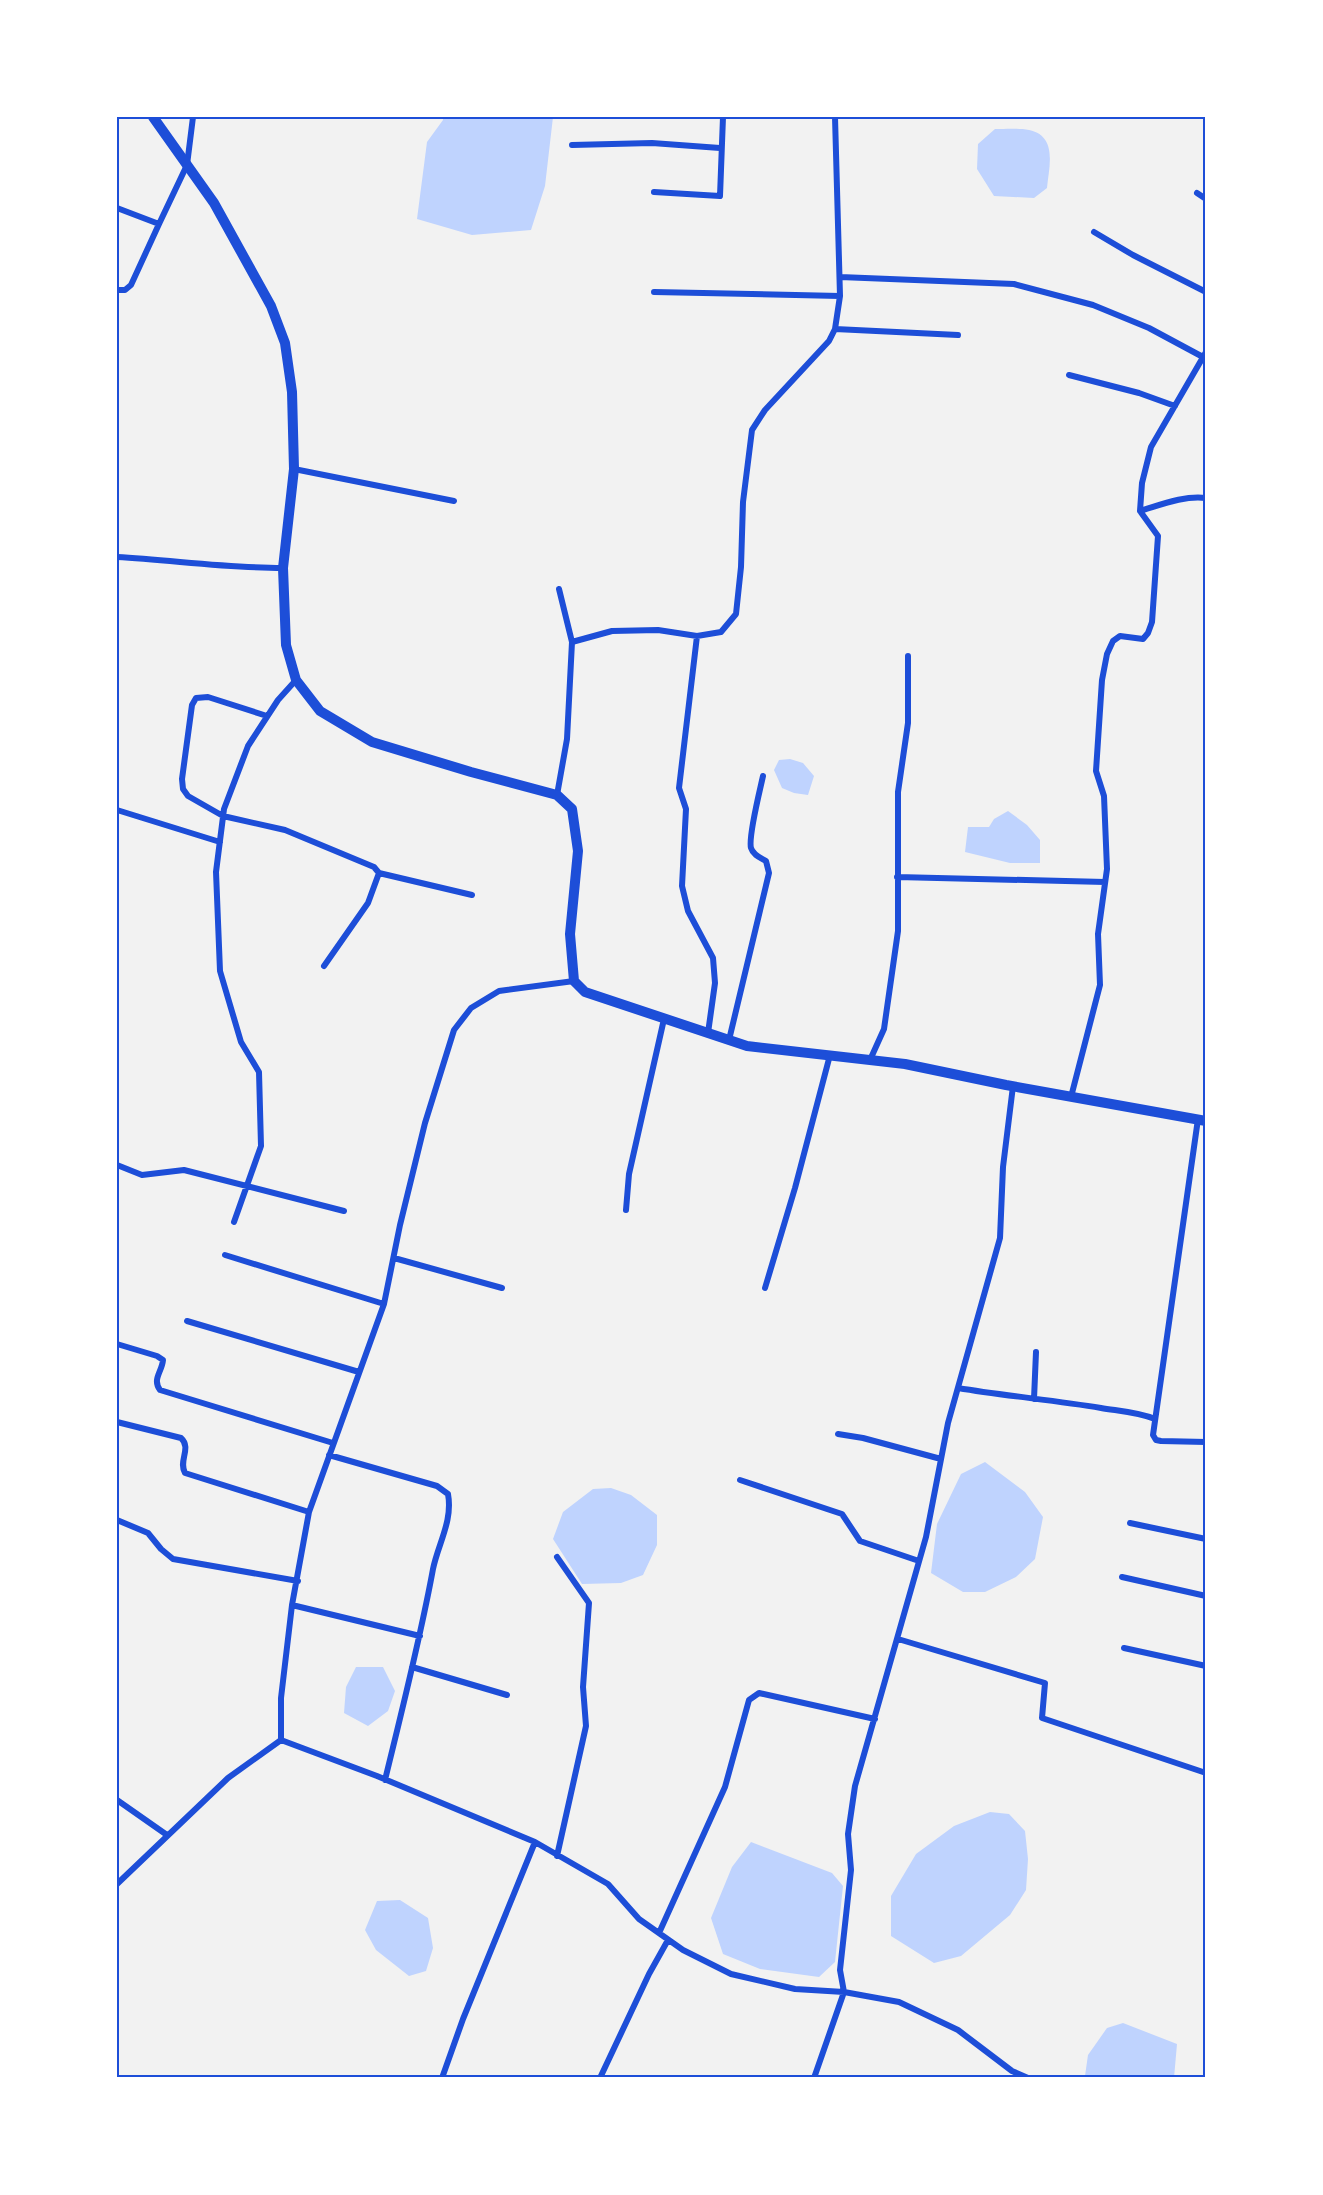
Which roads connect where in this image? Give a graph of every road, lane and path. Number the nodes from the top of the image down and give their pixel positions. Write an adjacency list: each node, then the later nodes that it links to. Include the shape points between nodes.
1 (153, 117): 7 (street)
2 (193, 117): 7 (street)
3 (723, 117): 6 (street)
4 (835, 117): 14 (street)
5 (572, 145): 6 (street, via 652,143)
6 (720, 148): 8 (street, via 720,196)
7 (187, 165): 12 (street); 24 (street, via 214,203 271,306 285,343 292,392)
8 (654, 192)
9 (1197, 193): 10 (street)
10 (1206, 199)
11 (117, 208): 12 (street)
12 (159, 224): 15 (street, via 131,285)
13 (1094, 232): 17 (street)
14 (840, 277): 18 (street); 21 (street, via 1014,284 1093,305)
15 (117, 290)
16 (654, 292): 18 (street)
17 (1206, 292)
18 (840, 296): 19 (street)
19 (835, 329): 20 (street); 31 (street, via 752,430 736,614 721,632)
20 (958, 335)
21 (1204, 355): 23 (street)
22 (1069, 375): 23 (street)
23 (1175, 406): 27 (street, via 1151,447)
24 (294, 469): 26 (street); 29 (street)
25 (1206, 498): 27 (street, via 1169,502)
26 (454, 501)
27 (1140, 511): 43 (street, via 1158,536 1152,622 1143,639 1120,636 1113,641 1102,680 1096,771 1104,796)
28 (117, 557): 29 (street)
29 (283, 568): 34 (street, via 286,645)
30 (559, 589): 32 (street)
31 (697, 636): 32 (street, via 658,630 612,631); 48 (street, via 679,788 686,809 682,886 688,911 713,958 715,983)
32 (572, 642): 37 (street, via 567,739)
33 (908, 656): 42 (street, via 908,723 898,792)
34 (296, 680): 35 (street); 37 (street, via 320,711 372,742)
35 (267, 716): 39 (street, via 248,746); 39 (street, via 208,697 196,698 192,705 183,789 188,796)
36 (763, 776): 49 (street, via 751,848 766,861 769,873)
37 (557, 795): 46 (street, via 572,809 578,851 570,934)
38 (117, 810): 40 (street)
39 (223, 816): 40 (street); 41 (street, via 285,830 374,867)
40 (220, 842): 56 (street, via 216,872 220,971 241,1042 259,1072 261,1146)
41 (379, 873): 44 (street); 45 (street, via 368,903)
42 (897, 877): 43 (street); 51 (street, via 898,932 891,988 884,1029)
43 (1105, 882): 53 (street, via 1098,934 1100,985)
44 (472, 895)
45 (324, 966)
46 (574, 981): 47 (street, via 585,992); 61 (street, via 499,991 471,1008 454,1030 425,1122)
47 (664, 1019): 48 (street); 57 (street, via 629,1174)
48 (708, 1033): 49 (street)
49 (729, 1040): 50 (street, via 747,1046)
50 (830, 1055): 51 (street); 63 (street)
51 (870, 1060): 52 (street)
52 (1013, 1086): 53 (street); 69 (street, via 1003,1167 1000,1238)
53 (1071, 1097): 54 (street)
54 (1202, 1120): 71 (street)
55 (117, 1165): 56 (street, via 142,1175 184,1170)
56 (247, 1185): 58 (street); 59 (street)
57 (626, 1210)
58 (344, 1211)
59 (234, 1222)
60 (225, 1255): 64 (street)
61 (394, 1258): 62 (street); 64 (street)
62 (502, 1288)
63 (765, 1288)
64 (384, 1304): 68 (street)
65 (187, 1321): 68 (street)
66 (117, 1344): 75 (street, via 163,1360 156,1380 160,1390)
67 (1036, 1352): 70 (street)
68 (359, 1372): 75 (street)
69 (957, 1388): 70 (street); 77 (street)
70 (1034, 1399): 71 (street, via 1071,1402)
71 (1155, 1419): 74 (street, via 1156,1440)
72 (117, 1422): 79 (street, via 181,1438 186,1446 182,1465 185,1473)
73 (838, 1434): 77 (street)
74 (1206, 1442)
75 (333, 1443): 76 (street)
76 (328, 1455): 79 (street); 89 (street, via 437,1486 448,1494 450,1507)
77 (941, 1459): 84 (street)
78 (740, 1480): 84 (street, via 842,1514 860,1541)
79 (309, 1512): 86 (street)
80 (117, 1520): 86 (street, via 148,1533 173,1559)
81 (1130, 1523): 82 (street)
82 (1206, 1539)
83 (557, 1557): 102 (street, via 589,1604 583,1687 586,1726)
84 (920, 1561): 90 (street)
85 (1122, 1577): 87 (street)
86 (298, 1581): 88 (street)
87 (1206, 1596)
88 (292, 1605): 89 (street); 96 (street, via 281,1698)
89 (420, 1636): 93 (street)
90 (898, 1639): 95 (street); 97 (street, via 1045,1683 1042,1718)
91 (1124, 1648): 92 (street)
92 (1206, 1666)
93 (412, 1667): 94 (street); 98 (street)
94 (507, 1695)
95 (875, 1719): 104 (street, via 759,1693 753,1696 743,1718 725,1787); 106 (street, via 855,1786 848,1834 851,1870 840,1970)
96 (281, 1740): 98 (street); 100 (street, via 228,1778)
97 (1206, 1773)
98 (386, 1780): 101 (street)
99 (117, 1800): 100 (street)
100 (167, 1835): 103 (street)
101 (535, 1842): 102 (street); 107 (street, via 462,2019)
102 (557, 1856): 104 (street, via 608,1884 639,1919)
103 (117, 1884)
104 (659, 1934): 105 (street)
105 (668, 1940): 106 (street, via 731,1974 795,1989); 108 (street)
106 (844, 1992): 109 (street); 110 (street, via 899,2002 958,2030 1012,2071)
107 (442, 2078)
108 (600, 2078)
109 (814, 2078)
110 (1028, 2078)

